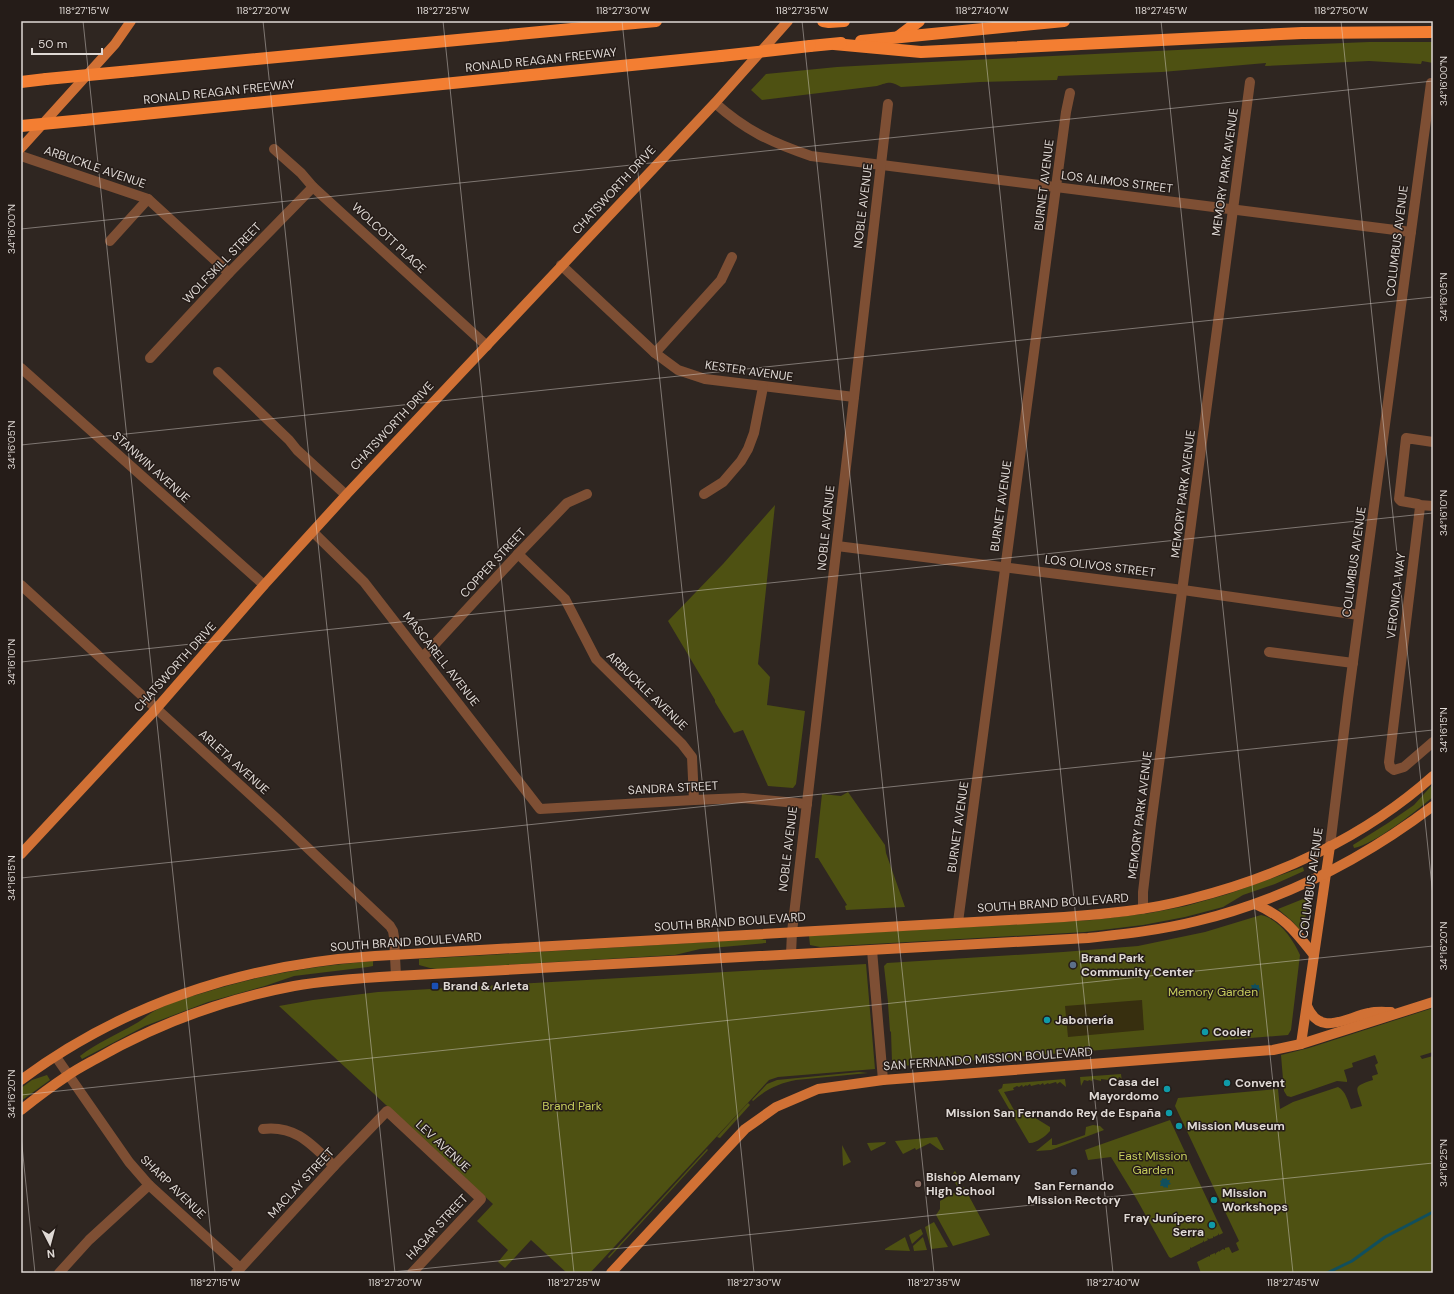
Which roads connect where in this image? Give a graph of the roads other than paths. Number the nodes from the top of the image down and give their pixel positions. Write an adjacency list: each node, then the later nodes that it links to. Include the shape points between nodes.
1 (131, 21): 18 (main road, via 115,44)
2 (656, 21): 11 (highway, bridge)
3 (788, 21): 15 (main road, CHATSWORTH DRIVE)
4 (844, 21): 7 (highway)
5 (919, 21): 9 (highway)
6 (1064, 21): 9 (highway, RONALD REAGAN FREEWAY)
7 (826, 22)
8 (1433, 32): 10 (highway, via 1302,34 921,52)
9 (897, 38): 10 (highway, RONALD REAGAN FREEWAY)
10 (834, 44): 17 (highway, RONALD REAGAN FREEWAY, bridge)
11 (21, 82)
12 (1250, 82): 25 (street, MEMORY PARK AVENUE)
13 (1432, 83): 26 (street, COLUMBUS AVENUE)
14 (1070, 93): 23 (street, BURNET AVENUE)
15 (715, 102): 21 (street, LOS ALIMOS STREET, via 729,116 759,136 783,147 811,156); 29 (main road, CHATSWORTH DRIVE)
16 (888, 104): 21 (street, NOBLE AVENUE)
17 (21, 126)
18 (21, 148)
19 (274, 149): 22 (street, WOLCOTT PLACE, via 302,173)
20 (21, 156): 24 (street, ARBUCKLE AVENUE)
21 (881, 164): 23 (street, LOS ALIMOS STREET); 37 (street, NOBLE AVENUE)
22 (313, 187): 30 (street, WOLFSKILL STREET); 31 (street, WOLCOTT PLACE)
23 (1057, 187): 25 (street, LOS ALIMOS STREET); 47 (street, BURNET AVENUE)
24 (148, 199): 27 (street); 30 (street, ARBUCKLE AVENUE)
25 (1233, 209): 26 (street, LOS ALIMOS STREET); 50 (street, MEMORY PARK AVENUE)
26 (1411, 232): 51 (street, COLUMBUS AVENUE)
27 (110, 241)
28 (732, 257): 32 (street, via 721,280)
29 (561, 265): 31 (main road, CHATSWORTH DRIVE); 32 (street, KESTER AVENUE)
30 (229, 273): 33 (street, WOLFSKILL STREET)
31 (487, 346): 41 (main road, CHATSWORTH DRIVE)
32 (655, 352): 36 (street, KESTER AVENUE, via 678,370 705,379)
33 (150, 358)
34 (21, 368): 49 (street, STANWIN AVENUE)
35 (218, 372): 41 (street)
36 (763, 387): 37 (street, KESTER AVENUE); 40 (street, via 754,433 748,449 723,482)
37 (854, 396): 45 (street, NOBLE AVENUE)
38 (1433, 442): 42 (street, via 1406,438 1399,499)
39 (587, 494): 46 (street, COPPER STREET, via 567,503)
40 (704, 494)
41 (346, 495): 44 (main road, CHATSWORTH DRIVE)
42 (1419, 505): 43 (street); 56 (street, VERONICA WAY, via 1390,767 1394,770 1404,767)
43 (1433, 506)
44 (313, 532): 49 (main road, CHATSWORTH DRIVE); 53 (street, MASCARELL AVENUE, via 364,582)
45 (838, 546): 47 (street, LOS OLIVOS STREET); 59 (street, NOBLE AVENUE)
46 (518, 554): 53 (street, COPPER STREET); 58 (street, ARBUCKLE AVENUE, via 565,599 596,659 686,748 692,757)
47 (1006, 567): 50 (street, LOS OLIVOS STREET); 67 (street, BURNET AVENUE)
48 (21, 585): 55 (street, ARLETA AVENUE)
49 (264, 585): 55 (main road, CHATSWORTH DRIVE)
50 (1183, 590): 51 (street, LOS OLIVOS STREET); 66 (street, MEMORY PARK AVENUE, via 1151,824)
51 (1359, 615): 54 (street, COLUMBUS AVENUE)
52 (1269, 652): 54 (street)
53 (423, 657): 61 (street, MASCARELL AVENUE)
54 (1353, 663): 62 (street, COLUMBUS AVENUE)
55 (156, 709): 63 (main road, CHATSWORTH DRIVE); 71 (street, ARLETA AVENUE, via 390,926)
56 (1433, 742)
57 (1433, 776): 62 (main road, SOUTH BRAND BOULEVARD, via 1386,812)
58 (694, 800): 59 (street, SANDRA STREET, via 743,798); 61 (street, SANDRA STREET)
59 (807, 804): 68 (street, NOBLE AVENUE)
60 (1433, 806): 64 (main road, via 1372,848)
61 (540, 809)
62 (1330, 846): 64 (main road, COLUMBUS AVENUE); 66 (main road, SOUTH BRAND BOULEVARD, via 1290,866 1229,889 1189,900)
63 (21, 854)
64 (1326, 872): 65 (main road); 72 (main road, COLUMBUS AVENUE)
65 (1254, 904): 69 (main road, via 1166,928 1114,935); 72 (main road, via 1271,911 1285,921)
66 (1143, 908): 67 (main road, SOUTH BRAND BOULEVARD, via 1071,916)
67 (958, 922): 68 (main road, SOUTH BRAND BOULEVARD)
68 (792, 932): 70 (street, NOBLE AVENUE); 71 (main road, SOUTH BRAND BOULEVARD)
69 (872, 950): 70 (main road); 81 (street)
70 (791, 954): 73 (main road)
71 (396, 955): 73 (street, ARLETA AVENUE); 78 (main road, SOUTH BRAND BOULEVARD, via 311,962 235,977 182,994 128,1016)
72 (1314, 955): 75 (main road, COLUMBUS AVENUE)
73 (396, 976): 79 (main road, via 333,981 257,994 160,1026)
74 (1433, 1002): 76 (main road, SAN FERNANDO MISSION BOULEVARD)
75 (1307, 1006): 76 (main road, via 1316,1020 1329,1024 1375,1012); 77 (main road, COLUMBUS AVENUE)
76 (1399, 1012): 77 (main road, SAN FERNANDO MISSION BOULEVARD)
77 (1302, 1044): 81 (main road, SAN FERNANDO MISSION BOULEVARD, via 1273,1050)
78 (56, 1057): 79 (street, SHARP AVENUE); 80 (main road, SOUTH BRAND BOULEVARD)
79 (68, 1075): 82 (main road); 86 (street, SHARP AVENUE, via 117,1146)
80 (21, 1080)
81 (882, 1080): 91 (main road, SAN FERNANDO MISSION BOULEVARD, via 818,1089 776,1107 758,1119 731,1143)
82 (21, 1110)
83 (387, 1111): 85 (street, MACLAY STREET); 87 (street, LEV AVENUE)
84 (263, 1129): 85 (street, via 282,1129 303,1138)
85 (334, 1166): 88 (street, MACLAY STREET)
86 (149, 1185): 88 (street, SHARP AVENUE); 89 (street, via 89,1240)
87 (481, 1199): 90 (street, HAGAR STREET)
88 (238, 1270)
89 (59, 1273)
90 (412, 1273)
91 (611, 1273)

